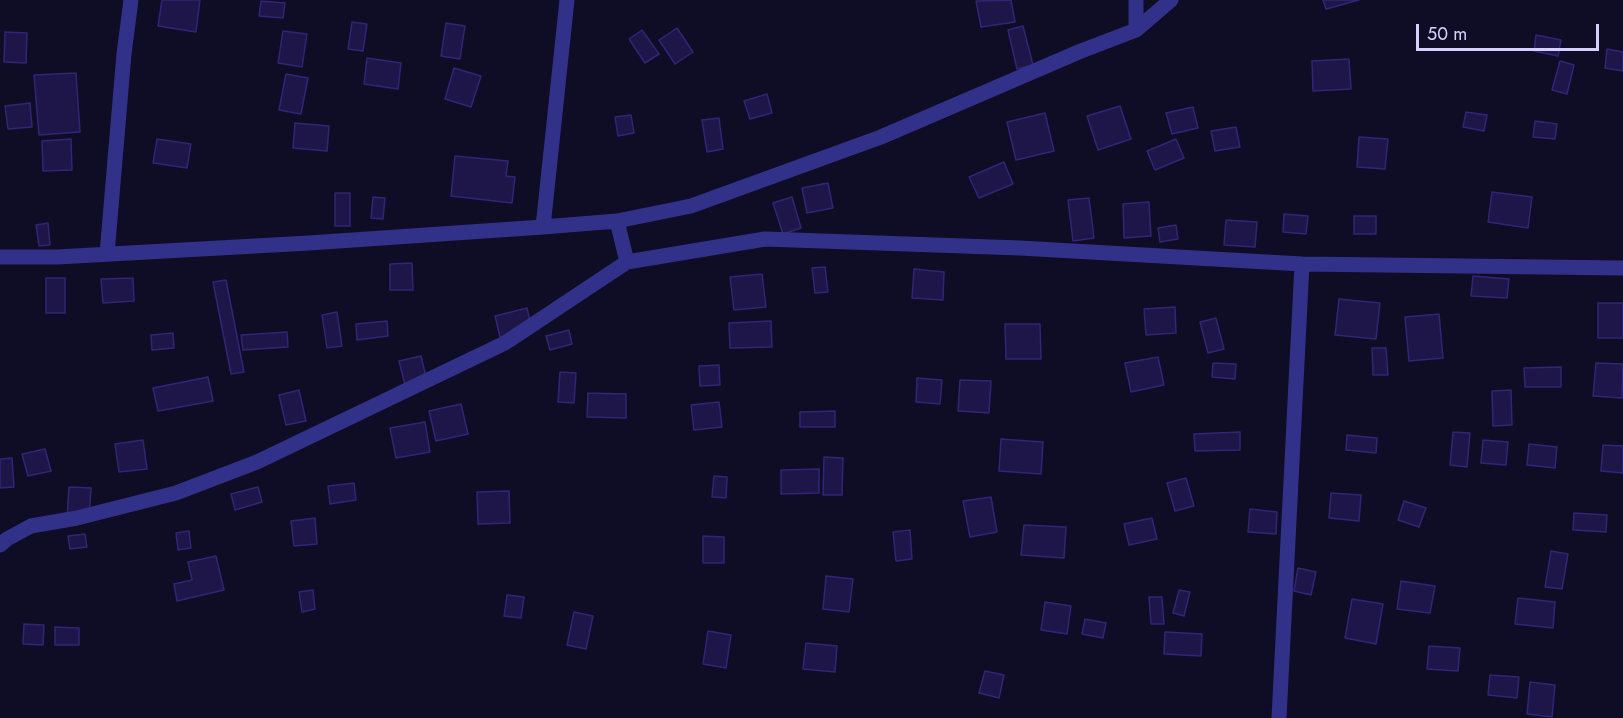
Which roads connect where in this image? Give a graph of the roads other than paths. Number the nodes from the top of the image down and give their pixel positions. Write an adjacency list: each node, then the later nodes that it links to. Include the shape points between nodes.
1 (131, 0): 8 (street)
2 (567, 0): 7 (street)
3 (1136, 0): 5 (street)
4 (1171, 0): 5 (street)
5 (1136, 30): 6 (street, via 779,176 691,206)
6 (617, 221): 7 (street); 10 (street)
7 (543, 227): 8 (street)
8 (106, 254): 9 (street)
9 (0, 257)
10 (627, 262): 11 (street, via 765,239); 13 (street, via 505,344 256,462 176,493 31,526)
11 (1302, 264): 12 (street); 14 (street)
12 (1623, 268)
13 (0, 545)
14 (1279, 718)

